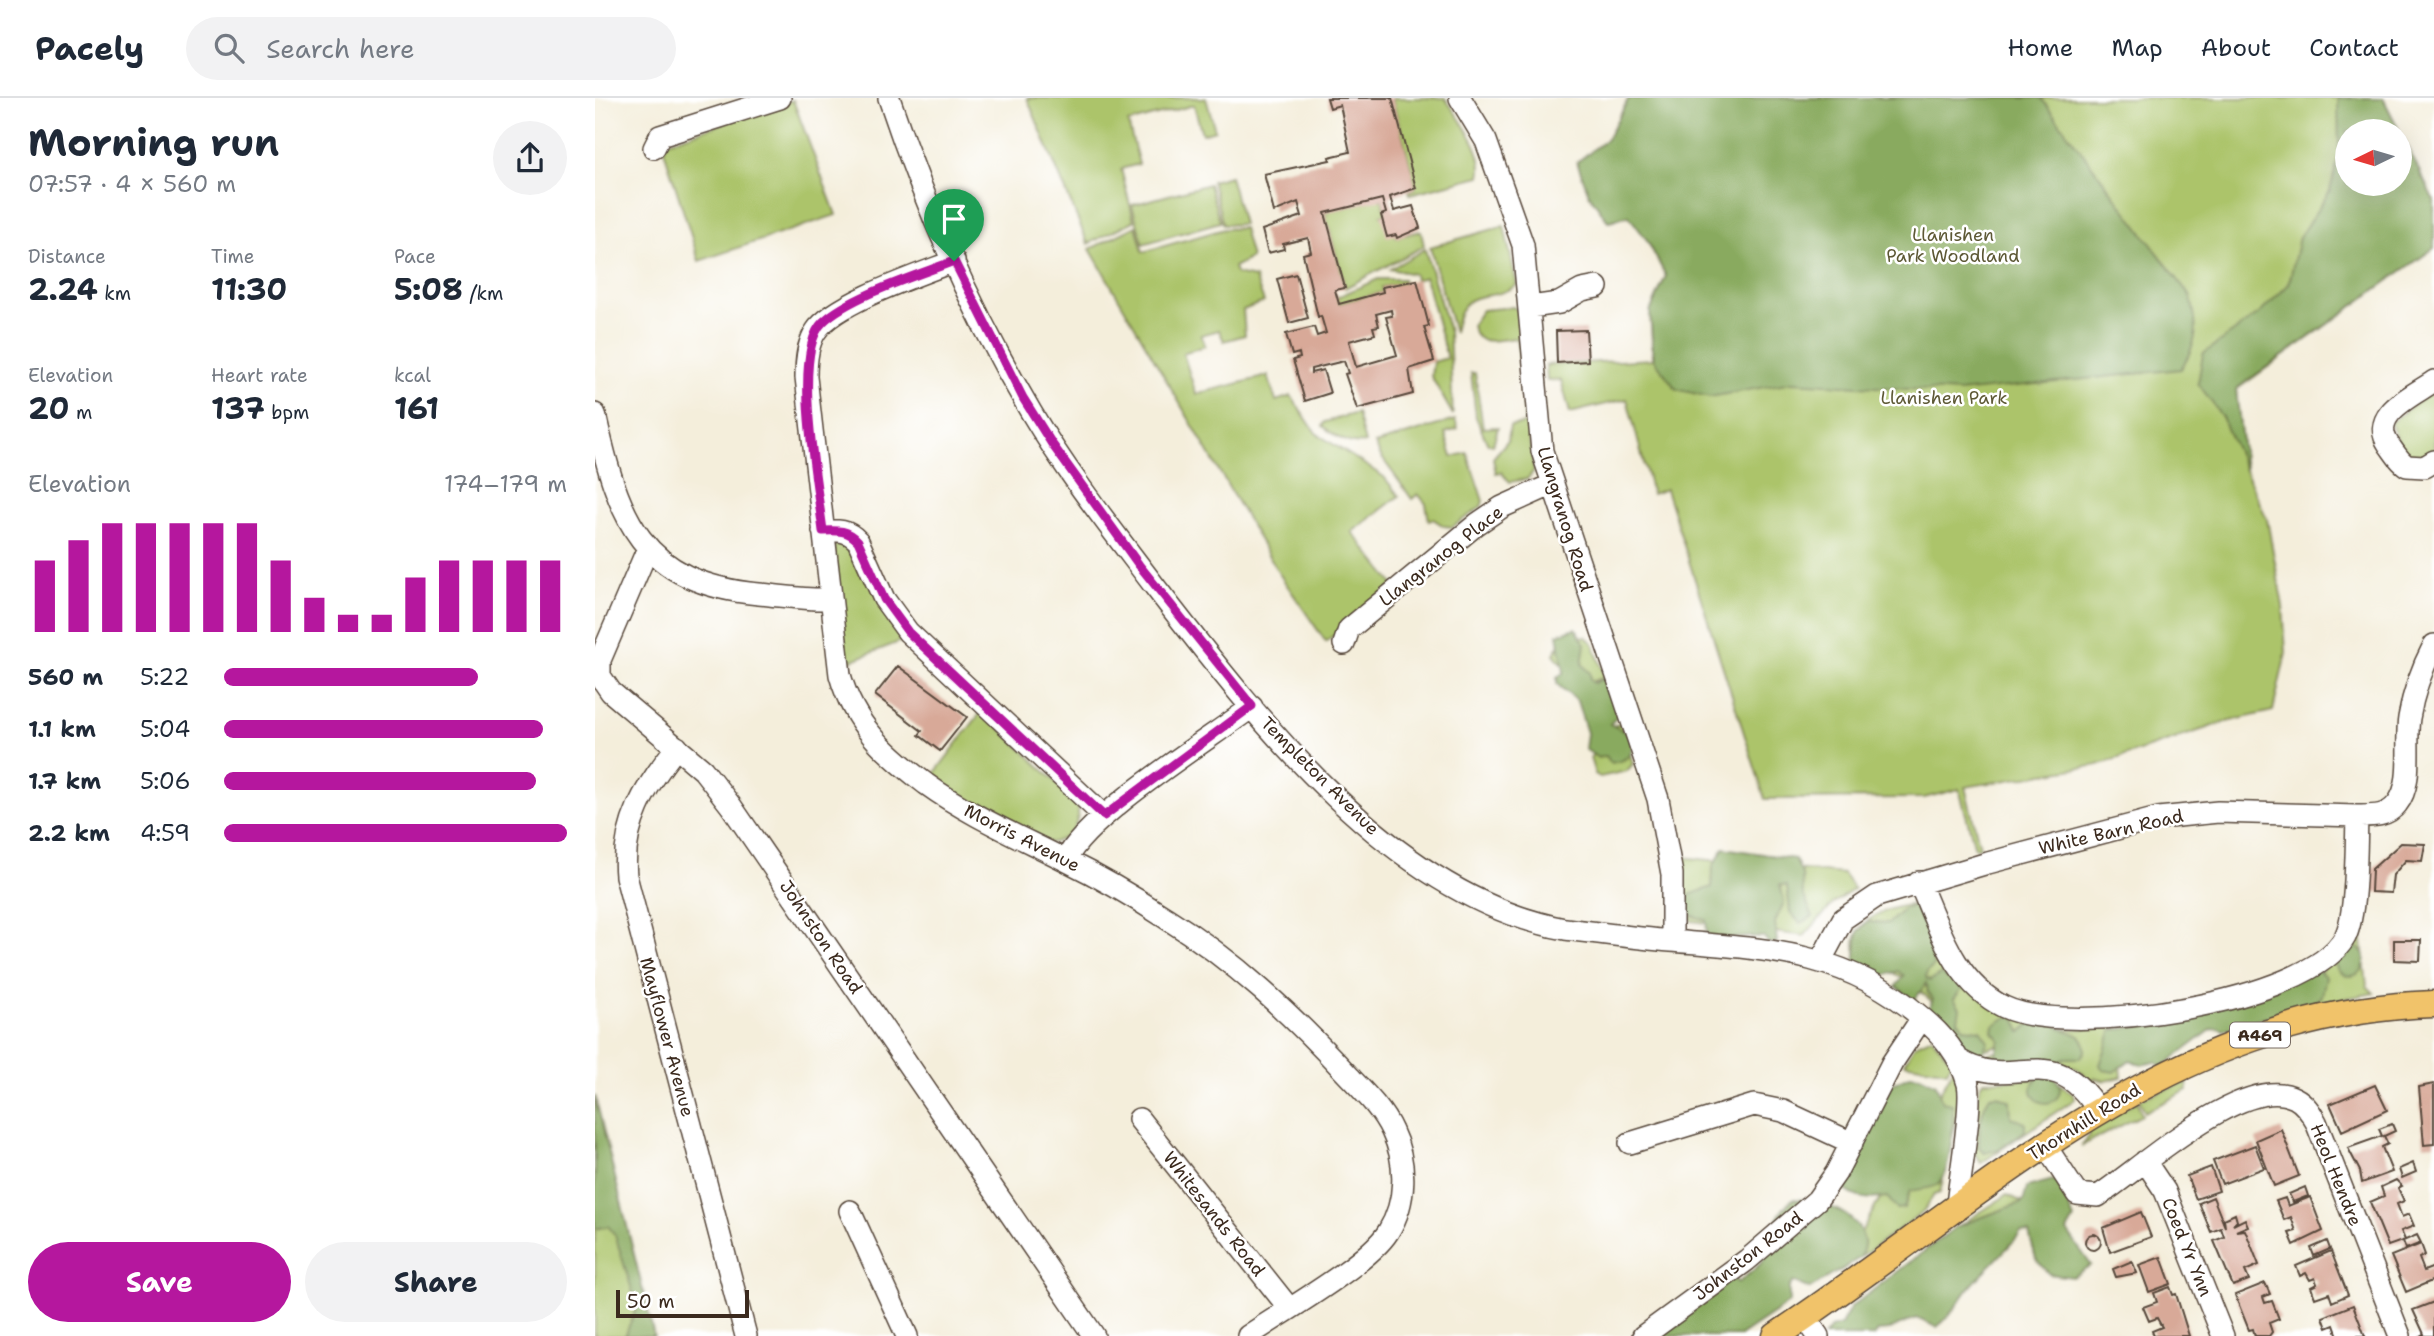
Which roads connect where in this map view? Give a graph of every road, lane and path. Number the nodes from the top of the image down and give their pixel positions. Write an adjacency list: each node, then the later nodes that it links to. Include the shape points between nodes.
1 (780, 98): 4 (street, via 660,136)
2 (889, 98): 5 (street, Templeton Avenue)
3 (1466, 100): 7 (street, Llangranog Road, via 1519,232)
4 (654, 148)
5 (954, 261): 12 (street, Morris Avenue, via 844,307 822,323 811,340 806,377); 17 (street, Templeton Avenue, via 1023,398 1052,444 1147,575)
6 (1597, 288): 7 (street)
7 (1531, 307): 11 (street, Llangranog Road, via 1540,437)
8 (2434, 381): 10 (street, via 2391,412 2382,427 2383,436 2407,466 2424,467)
9 (595, 414): 13 (street, via 617,497)
10 (2434, 461)
11 (1551, 485): 15 (street, Llangranog Place, via 1502,507 1462,535 1349,629); 23 (street, Llangranog Road, via 1662,813 1672,874)
12 (823, 531): 14 (street, Morris Avenue); 19 (street, via 837,530 858,541 884,599 908,632)
13 (648, 548): 14 (street, via 687,577 719,589); 18 (street, Johnston Road, via 600,660 600,676 611,692)
14 (829, 598): 21 (street, Morris Avenue, via 840,675 847,700 863,728 906,768 953,802)
15 (1344, 644)
16 (2434, 645): 20 (street, White Barn Road, via 2409,714 2402,796 2386,813)
17 (1252, 706): 19 (street); 23 (street, Templeton Avenue, via 1362,820 1412,861 1462,892 1539,925)
18 (677, 747): 38 (street, Mayflower Avenue, via 633,818 626,844 626,876); 40 (street, Johnston Road, via 703,770 731,806)
19 (1104, 816): 21 (street, via 1081,836)
20 (2357, 816): 22 (street, White Barn Road, via 2179,815); 22 (street, via 2349,928 2327,959 2266,987 2154,1014 2058,1019 2005,1007 1980,990 1949,952)
21 (1066, 860): 36 (street, Morris Avenue, via 1168,918 1221,956 1319,1044 1393,1132 1403,1177 1400,1206 1391,1228 1362,1259)
22 (1919, 882): 24 (street, White Barn Road, via 1877,896 1848,914)
23 (1672, 941): 24 (street, Templeton Avenue, via 1752,947)
24 (1821, 960): 26 (street, Templeton Avenue, via 1887,991)
25 (2434, 1004): 28 (main road, Thornhill Road / A469, via 2351,1011 2281,1028 2196,1061)
26 (1922, 1018): 27 (street, Templeton Avenue, via 1944,1037); 31 (street, Johnston Road, via 1892,1063)
27 (1959, 1060): 28 (street, via 1981,1071 2042,1070 2066,1075); 34 (street, Templeton Avenue, via 1969,1098)
28 (2098, 1110): 32 (main road, Thornhill Road / A469)
29 (1139, 1119): 36 (street, Whitesands Road)
30 (1630, 1143): 31 (street, via 1754,1105 1783,1111)
31 (1852, 1143): 42 (street, Johnston Road, via 1829,1185 1797,1220)
32 (2045, 1145): 33 (street, Heol Hendre, via 2068,1184 2087,1197 2098,1196); 34 (main road, Thornhill Road / A469)
33 (2145, 1161): 44 (street, Coed Yr Ynn, via 2165,1191); 45 (street, Heol Hendre, via 2177,1136 2253,1097 2294,1097 2316,1122)
34 (1957, 1206): 37 (main road, Thornhill Road / A469)
35 (850, 1211): 39 (street)
36 (1289, 1308): 41 (street, Morris Avenue)
37 (1811, 1326): 43 (main road, Thornhill Road / A469)
38 (746, 1336)
39 (907, 1336)
40 (1094, 1336)
41 (1248, 1336)
42 (1643, 1336)
43 (1776, 1336)
44 (2223, 1336)
45 (2400, 1336)

